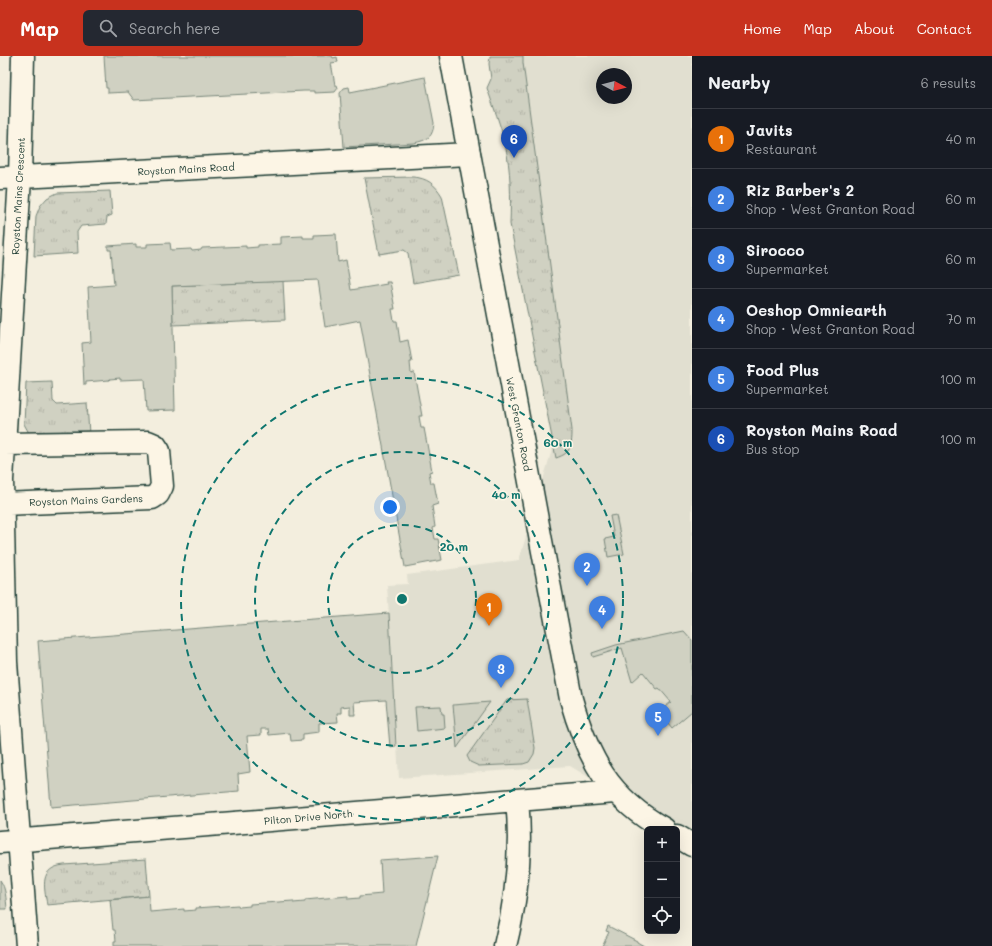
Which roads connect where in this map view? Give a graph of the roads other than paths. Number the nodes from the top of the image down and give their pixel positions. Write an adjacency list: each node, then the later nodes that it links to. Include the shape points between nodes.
1 (23, 56): 4 (street, Royston Mains Crescent)
2 (451, 56): 3 (street, West Granton Road)
3 (469, 154): 4 (street, Royston Mains Road); 8 (street, West Granton Road, via 572,700 586,742 604,778)
4 (10, 178): 5 (street, Royston Mains Crescent)
5 (4, 444): 6 (street, Royston Mains Crescent); 7 (street, Royston Mains Gardens, via 148,442 155,445 159,451 162,486 158,494 152,498)
6 (1, 480): 7 (street, Royston Mains Crescent)
7 (2, 504): 12 (street, Royston Mains Crescent)
8 (615, 792): 9 (street, Pilton Drive North); 10 (street, West Granton Road, via 639,813)
9 (518, 800): 12 (street, Pilton Drive North); 15 (street, via 520,820 516,891)
10 (659, 826)
11 (680, 838): 13 (street)
12 (10, 841): 14 (street, Royston Mains Crescent)
13 (692, 844)
14 (28, 946)
15 (505, 946)

